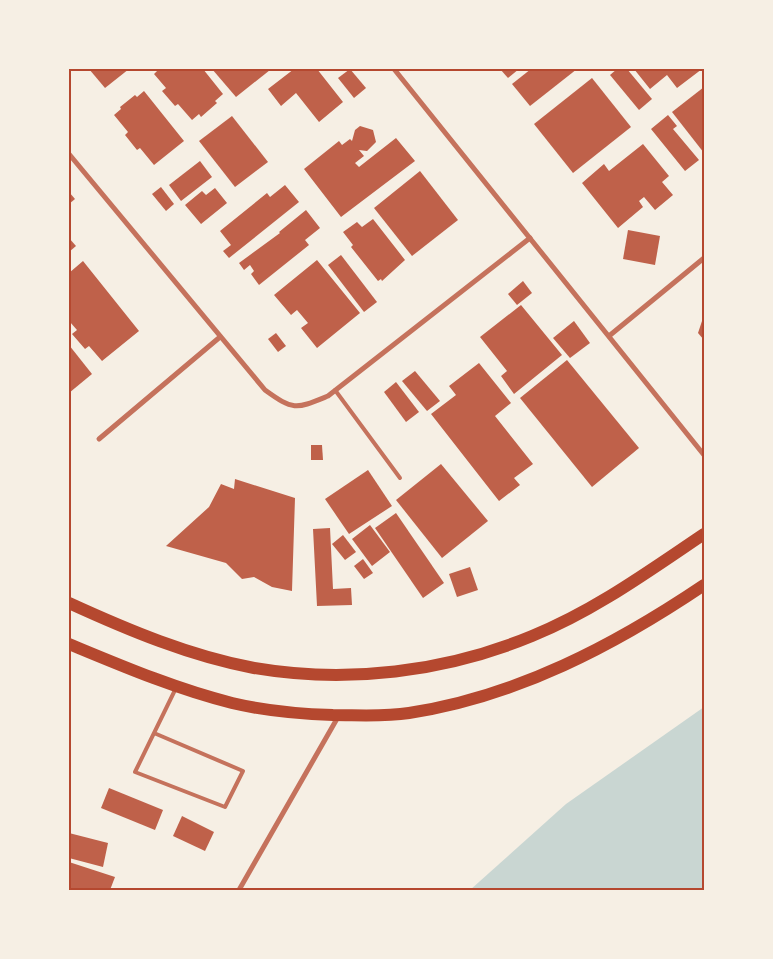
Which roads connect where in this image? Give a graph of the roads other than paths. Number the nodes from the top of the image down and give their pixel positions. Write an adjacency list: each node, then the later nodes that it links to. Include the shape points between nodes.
1 (394, 69): 3 (street)
2 (69, 154): 6 (street)
3 (530, 238): 5 (street); 7 (street)
4 (704, 258): 5 (street)
5 (609, 336): 9 (street)
6 (220, 337): 7 (street, via 265,390 286,406 305,405); 8 (street)
7 (335, 390): 10 (lane)
8 (99, 439)
9 (704, 455)
10 (400, 478)
11 (704, 534): 13 (main road, via 586,610 532,636 476,656 425,668 368,674 308,675 253,668 155,639)
12 (704, 585): 16 (main road, via 621,636 561,668 513,687 408,714)
13 (69, 603)
14 (69, 644): 15 (main road)
15 (177, 686): 16 (main road, via 232,703 291,714); 17 (lane)
16 (339, 715): 18 (street)
17 (154, 733): 17 (lane, via 135,772 225,807 243,771)
18 (240, 890)

